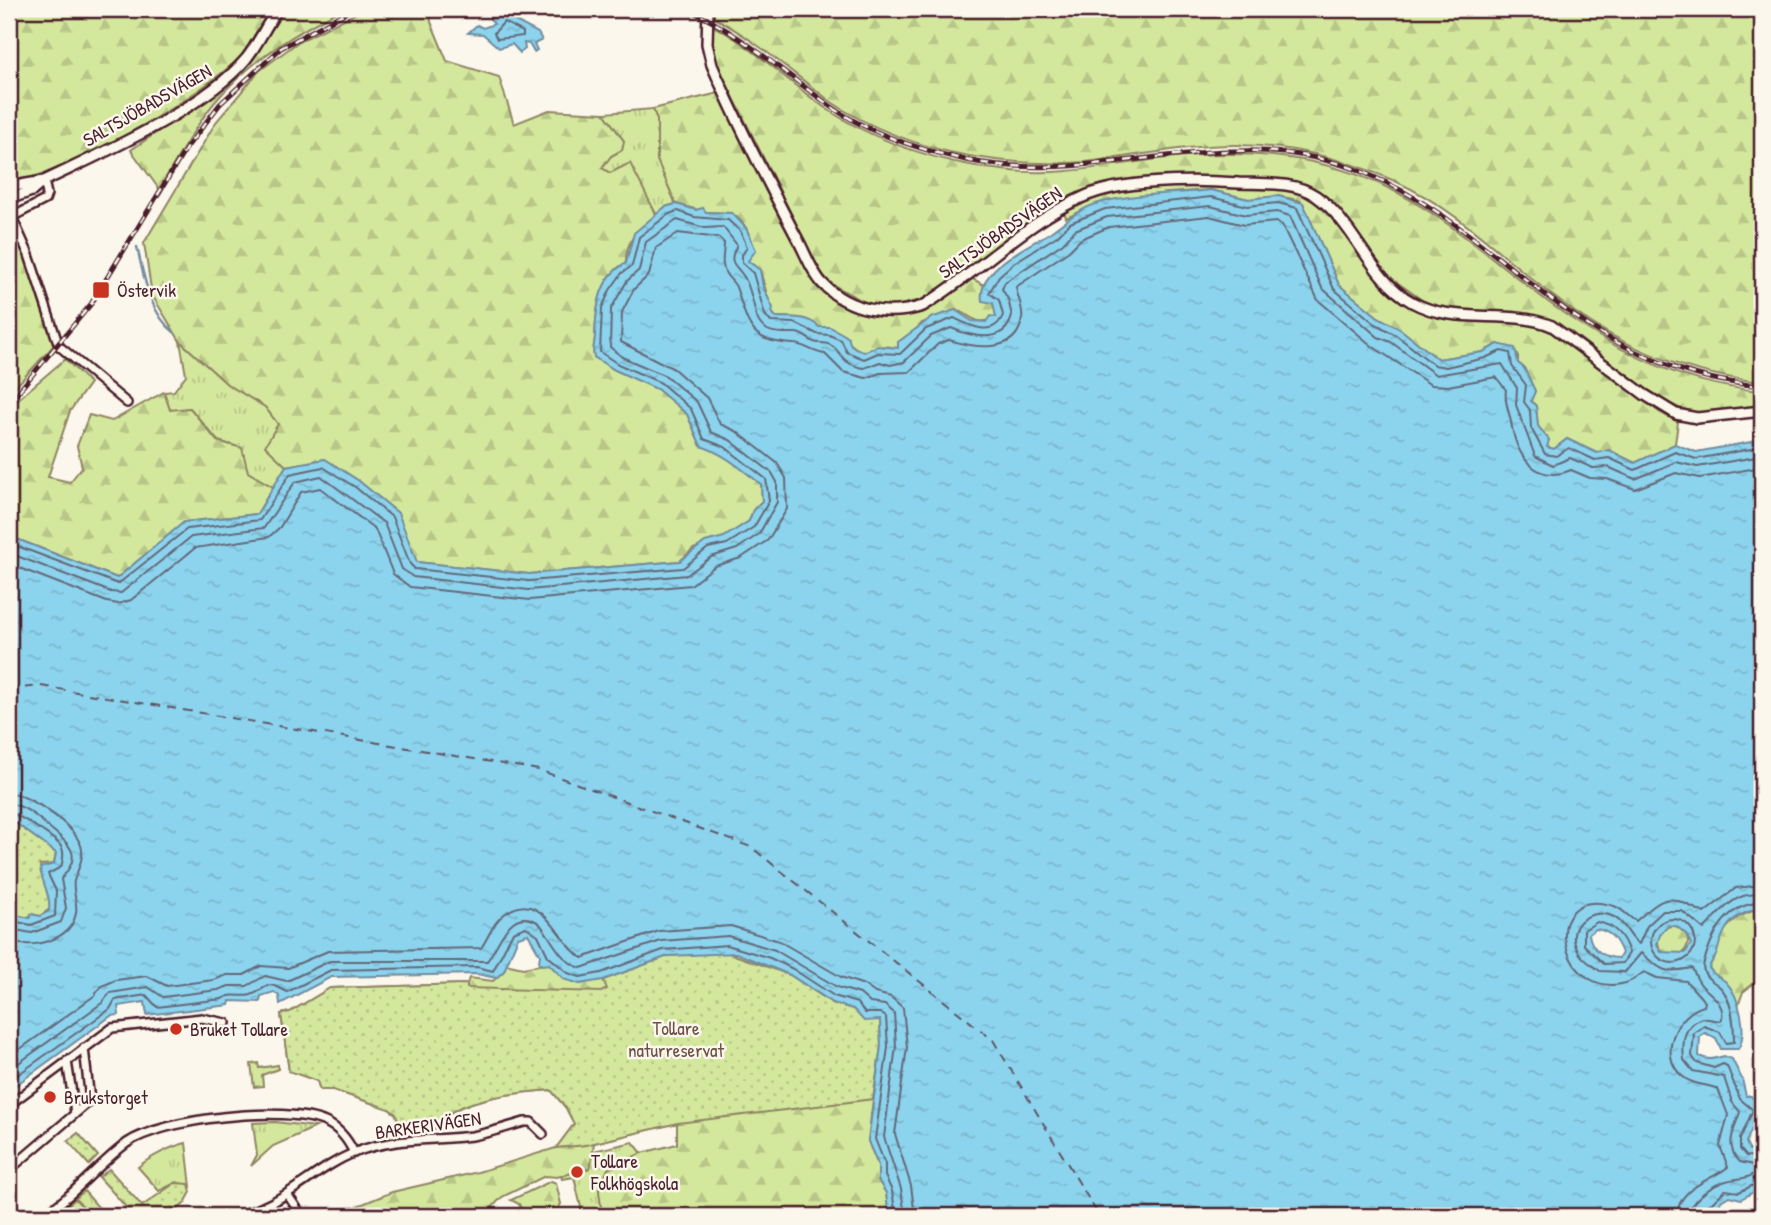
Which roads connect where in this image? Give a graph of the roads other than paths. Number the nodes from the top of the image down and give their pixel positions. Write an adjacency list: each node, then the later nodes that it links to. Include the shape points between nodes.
1 (278, 9): 3 (street, SALTSJÖBADSVÄGEN, via 247,58 205,94 137,136)
2 (708, 9): 7 (street, SALTSJÖBADSVÄGEN, via 706,44 712,65 821,283 863,307 900,312 923,306 1083,196 1173,182 1282,185 1315,195 1384,280 1412,302 1460,316 1532,320 1552,326 1661,406 1686,418)
3 (44, 181): 4 (street, SALTSJÖBADSVÄGEN); 5 (street, SALTSJÖBADSVÄGEN, via 32,191); 6 (street, via 45,200 12,217 59,346)
4 (9, 187)
5 (9, 198)
6 (127, 403)
7 (1762, 411)
8 (226, 1023): 9 (street, via 202,1018 112,1028)
9 (84, 1048): 10 (street); 12 (street, via 91,1099)
10 (67, 1061): 11 (street); 12 (street)
11 (9, 1105)
12 (75, 1113): 15 (street)
13 (543, 1134): 14 (street, BARKERIVÄGEN, via 524,1122 471,1136 408,1139)
14 (354, 1153): 16 (street, BARKERIVÄGEN); 17 (street, via 334,1127 310,1118 250,1115 167,1126 127,1144)
15 (9, 1170)
16 (287, 1194): 18 (street, BARKERIVÄGEN, via 259,1211); 19 (street)
17 (42, 1216)
18 (233, 1216)
19 (302, 1216)

